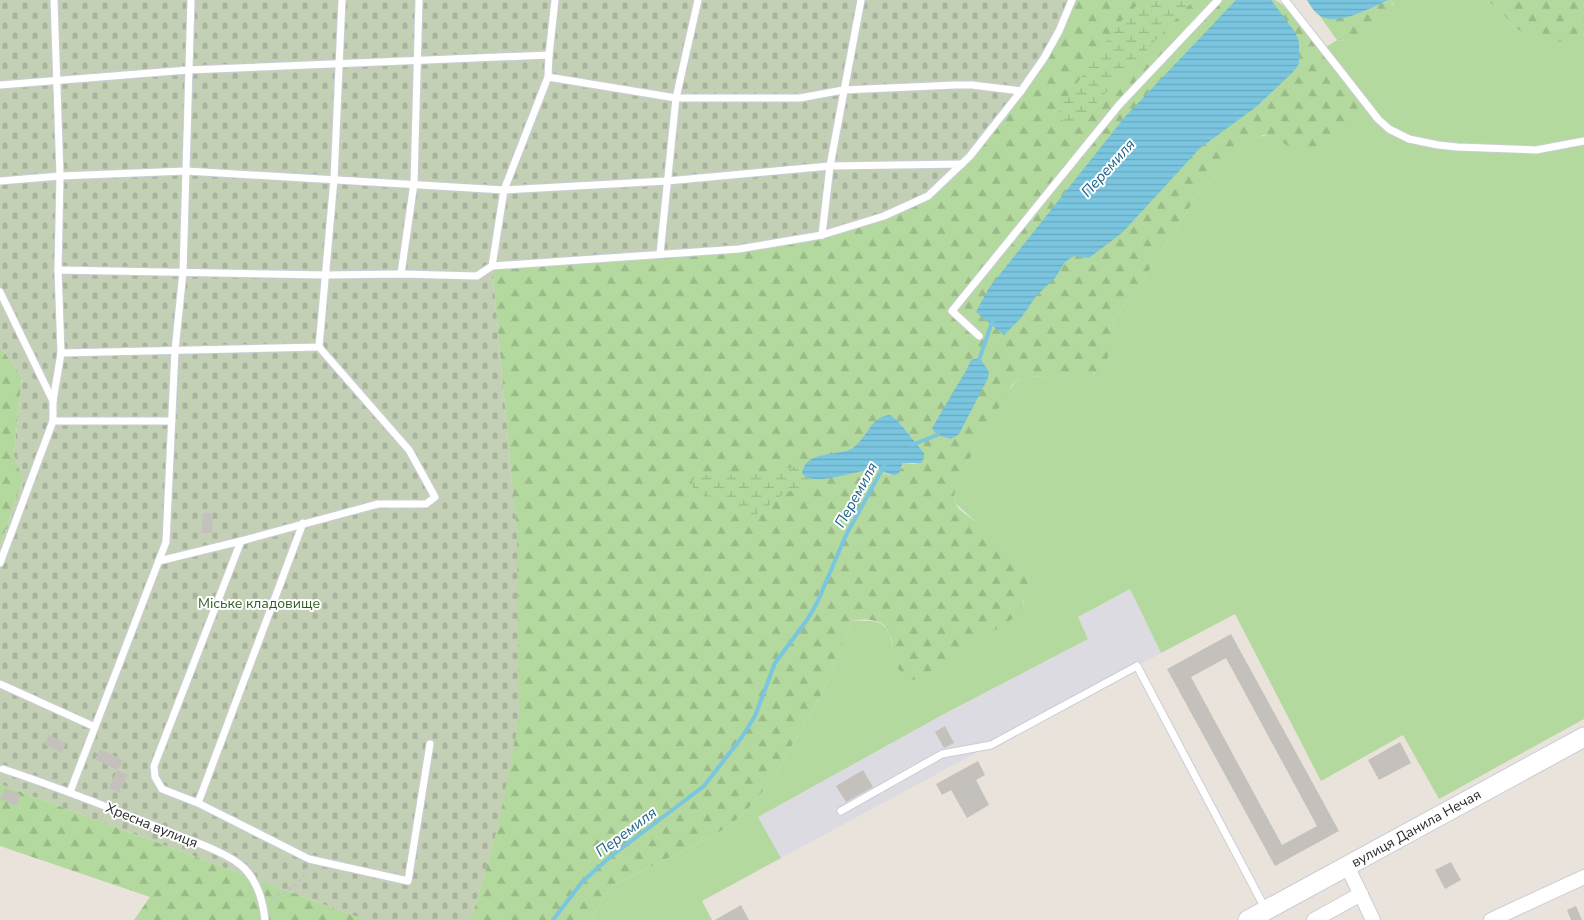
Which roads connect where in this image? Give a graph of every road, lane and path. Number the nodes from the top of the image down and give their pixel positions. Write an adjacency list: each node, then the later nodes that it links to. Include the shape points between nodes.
1 (54, 0): 16 (lane)
2 (191, 0): 14 (lane)
3 (342, 0): 13 (lane)
4 (419, 0): 12 (lane)
5 (555, 0): 11 (lane)
6 (698, 0): 20 (lane)
7 (861, 0): 18 (lane)
8 (1072, 0): 19 (lane, via 1059,31)
9 (1218, 0): 39 (lane, via 1119,105 952,311)
10 (1285, 0): 21 (lane, via 1378,119 1399,135 1438,145 1517,150 1546,149)
11 (549, 55): 12 (lane); 15 (lane)
12 (418, 61): 13 (lane); 29 (lane)
13 (340, 64): 14 (lane); 26 (lane)
14 (188, 70): 16 (lane); 24 (lane)
15 (548, 78): 20 (lane); 30 (lane)
16 (56, 80): 17 (lane); 25 (lane)
17 (0, 85)
18 (843, 90): 19 (lane, via 963,85); 20 (lane, via 800,98); 23 (lane)
19 (1022, 91): 22 (lane)
20 (676, 98): 28 (lane)
21 (1584, 141)
22 (962, 164): 23 (lane); 31 (lane, via 928,196 884,216)
23 (830, 166): 28 (lane); 31 (lane)
24 (186, 170): 25 (lane); 26 (lane); 35 (lane)
25 (60, 176): 27 (lane); 34 (lane)
26 (334, 179): 29 (lane); 37 (lane)
27 (0, 181)
28 (667, 181): 30 (lane); 32 (lane)
29 (414, 183): 30 (lane); 36 (lane)
30 (504, 190): 33 (lane)
31 (822, 235): 32 (lane, via 739,249)
32 (660, 254): 33 (lane)
33 (492, 266): 36 (lane, via 477,276)
34 (58, 270): 35 (lane); 42 (lane)
35 (183, 272): 37 (lane); 41 (lane)
36 (401, 274): 37 (lane)
37 (326, 275): 40 (lane)
38 (0, 292): 43 (lane)
39 (979, 336)
40 (319, 347): 41 (lane); 46 (lane, via 409,450 435,497 426,504 378,504)
41 (175, 350): 42 (lane); 45 (lane)
42 (61, 353): 43 (lane)
43 (53, 401): 44 (lane)
44 (53, 421): 45 (lane); 49 (lane)
45 (172, 421): 48 (lane, via 166,542)
46 (303, 523): 47 (lane); 56 (lane)
47 (241, 541): 48 (lane); 56 (lane, via 154,766 155,778 162,789)
48 (159, 561): 51 (lane)
49 (0, 563)
50 (0, 684): 51 (lane)
51 (95, 727): 55 (lane)
52 (1584, 737): 59 (main road, вулиця Данила Нечая)
53 (430, 744): 58 (lane, via 408,881)
54 (3, 769): 55 (lane, Хресна вулиця)
55 (70, 792): 62 (lane, Хресна вулиця, via 214,850 242,867 255,882)
56 (198, 803): 58 (lane)
57 (841, 811): 63 (lane, via 942,754 990,745 1137,666)
58 (310, 859): 62 (path, via 304,876 294,886)
59 (1348, 866): 61 (street); 63 (main road, вулиця Данила Нечая)
60 (1584, 877): 68 (street)
61 (1361, 894): 66 (street); 67 (street)
62 (263, 903): 64 (lane, Хресна вулиця)
63 (1266, 910): 65 (main road, вулиця Данила Нечая)
64 (265, 920)
65 (1248, 920)
66 (1314, 920)
67 (1373, 920)
68 (1491, 920)

